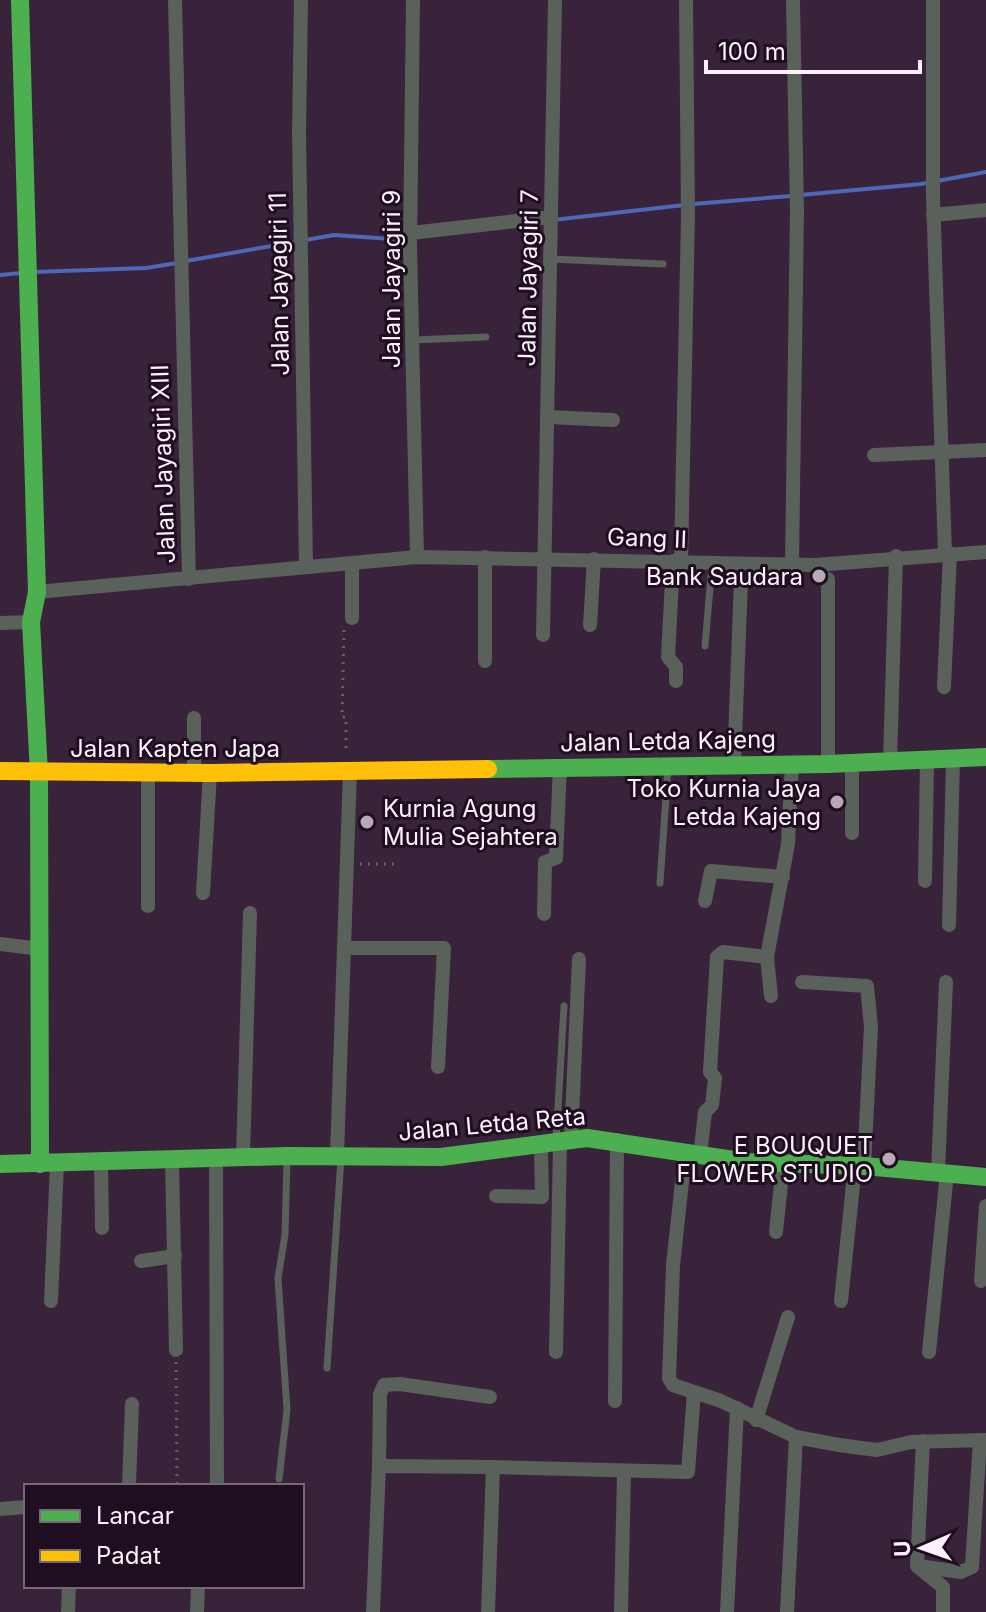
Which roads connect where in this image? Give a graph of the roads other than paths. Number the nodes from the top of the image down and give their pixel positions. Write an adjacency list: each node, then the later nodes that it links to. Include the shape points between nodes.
1 (20, 0): 37 (street)
2 (175, 0): 34 (street, Jalan Jayagiri XIII)
3 (301, 0): 33 (street, Jalan Jayagiri 11)
4 (413, 0): 12 (street, Jalan Jayagiri 9)
5 (555, 0): 11 (street, Jalan Jayagiri 7)
6 (686, 0): 29 (street, via 688,214)
7 (793, 0): 32 (street, via 797,210)
8 (933, 0): 10 (street)
9 (986, 210): 10 (street)
10 (933, 215): 20 (street)
11 (551, 218): 12 (street); 13 (street, Jalan Jayagiri 7)
12 (411, 238): 16 (street, Jalan Jayagiri 9)
13 (551, 259): 14 (lane); 17 (street, Jalan Jayagiri 7)
14 (663, 264)
15 (486, 337): 16 (lane)
16 (413, 340): 25 (street, Jalan Jayagiri 9)
17 (548, 417): 18 (street); 27 (street, Jalan Jayagiri 7)
18 (613, 420)
19 (986, 450): 20 (street)
20 (940, 453): 21 (street); 23 (street)
21 (874, 455)
22 (986, 552): 23 (street, Gang II)
23 (947, 553): 24 (street, Gang II); 46 (street)
24 (896, 556): 32 (street, Gang II); 51 (street)
25 (417, 557): 26 (street, Gang II); 31 (street, Gang II)
26 (485, 557): 27 (street, Gang II); 44 (street)
27 (543, 557): 28 (street, Gang II); 42 (street, Jalan Jayagiri 7)
28 (594, 559): 29 (street, Gang II); 41 (street)
29 (677, 561): 30 (street, Gang II); 45 (street, via 668,657 676,667)
30 (713, 562): 32 (street, Gang II); 43 (lane)
31 (352, 563): 33 (street, Gang II); 38 (street)
32 (792, 564)
33 (306, 566): 34 (street, Jalan Jayagiri XIII)
34 (189, 579): 37 (street)
35 (828, 579): 54 (street)
36 (741, 581): 55 (street)
37 (37, 592): 39 (street)
38 (352, 618)
39 (31, 622): 40 (street); 62 (street)
40 (0, 623)
41 (590, 625)
42 (543, 635)
43 (705, 646)
44 (485, 661)
45 (676, 681)
46 (944, 687)
47 (194, 718): 61 (street)
48 (986, 757): 49 (street, Jalan Letda Kajeng)
49 (953, 759): 50 (street, Jalan Letda Kajeng); 72 (street)
50 (927, 760): 51 (street, Jalan Letda Kajeng); 65 (street)
51 (890, 761): 52 (street, Jalan Letda Kajeng)
52 (852, 762): 54 (street, Jalan Letda Kajeng); 63 (street)
53 (792, 764): 54 (street, Jalan Letda Kajeng); 55 (street, Jalan Letda Kajeng); 64 (street)
54 (828, 764)
55 (734, 765): 57 (street, Jalan Letda Kajeng)
56 (560, 766): 57 (street, Jalan Letda Kajeng); 58 (street, Jalan Letda Kajeng); 71 (street, via 556,858 545,862)
57 (668, 766): 66 (lane)
58 (348, 770): 61 (street, Jalan Kapten Japa); 74 (street)
59 (0, 771): 62 (street, Jalan Kapten Japa)
60 (148, 772): 61 (street, Jalan Kapten Japa); 62 (street, Jalan Kapten Japa); 69 (street)
61 (202, 772): 67 (street)
62 (39, 773): 75 (street)
63 (852, 833)
64 (783, 877): 68 (street, via 711,871); 76 (street)
65 (925, 881)
66 (660, 883)
67 (203, 893)
68 (705, 901)
69 (148, 906)
70 (250, 913): 88 (street)
71 (544, 914)
72 (949, 925)
73 (0, 944): 75 (street)
74 (344, 948): 82 (street, via 444,948); 85 (street)
75 (40, 949): 93 (street)
76 (767, 957): 80 (street); 86 (street, via 718,955 712,1105)
77 (579, 959): 84 (street)
78 (802, 982): 95 (street, via 867,986 871,1027)
79 (946, 982): 96 (street)
80 (771, 996)
81 (564, 1006): 84 (lane)
82 (438, 1067)
83 (617, 1140): 84 (street, Jalan Letda Reta); 86 (street, Jalan Letda Reta); 114 (street)
84 (557, 1143): 85 (street, Jalan Letda Reta, via 441,1157); 98 (street, via 541,1203); 109 (street)
85 (339, 1155): 87 (street, Jalan Letda Reta); 111 (lane)
86 (692, 1155): 94 (street, Jalan Letda Reta); 112 (street, via 673,1265 669,1378 673,1385)
87 (287, 1156): 88 (street, Jalan Letda Reta); 124 (lane, via 278,1278 287,1410)
88 (243, 1158): 89 (street, Jalan Letda Reta)
89 (216, 1159): 90 (street, Jalan Letda Reta); 126 (street)
90 (172, 1161): 91 (street, Jalan Letda Reta); 102 (street)
91 (101, 1163): 93 (street, Jalan Letda Reta); 100 (street)
92 (0, 1164): 93 (street, Jalan Letda Reta)
93 (48, 1164): 105 (street)
94 (783, 1165): 95 (street, Jalan Letda Reta); 101 (street)
95 (859, 1166): 96 (street, Jalan Letda Reta); 106 (street)
96 (942, 1172): 97 (street, Jalan Letda Reta); 110 (street)
97 (986, 1177)
98 (496, 1196)
99 (986, 1206): 104 (street)
100 (102, 1228)
101 (776, 1232)
102 (175, 1256): 103 (street); 108 (street)
103 (141, 1261)
104 (981, 1281)
105 (51, 1301)
106 (841, 1301)
107 (788, 1317): 117 (street)
108 (176, 1350)
109 (556, 1352)
110 (929, 1352)
111 (327, 1368)
112 (694, 1392): 116 (street); 123 (street, via 688,1472)
113 (490, 1397): 121 (street, via 384,1385)
114 (615, 1401)
115 (132, 1404): 125 (street)
116 (737, 1408): 117 (street); 137 (street)
117 (756, 1420): 118 (street)
118 (796, 1437): 120 (street, via 877,1450); 138 (street)
119 (983, 1440): 120 (street); 129 (street, via 972,1567 961,1572)
120 (923, 1441): 129 (street)
121 (379, 1466): 122 (street); 134 (street)
122 (493, 1467): 123 (street); 135 (street)
123 (624, 1473): 136 (street)
124 (279, 1479)
125 (129, 1484)
126 (217, 1484)
127 (24, 1507): 128 (street)
128 (0, 1509)
129 (917, 1566): 139 (street, via 943,1587)
130 (69, 1588): 132 (street)
131 (198, 1588): 133 (street)
132 (68, 1612)
133 (197, 1612)
134 (373, 1612)
135 (488, 1612)
136 (621, 1612)
137 (727, 1612)
138 (787, 1612)
139 (943, 1612)

